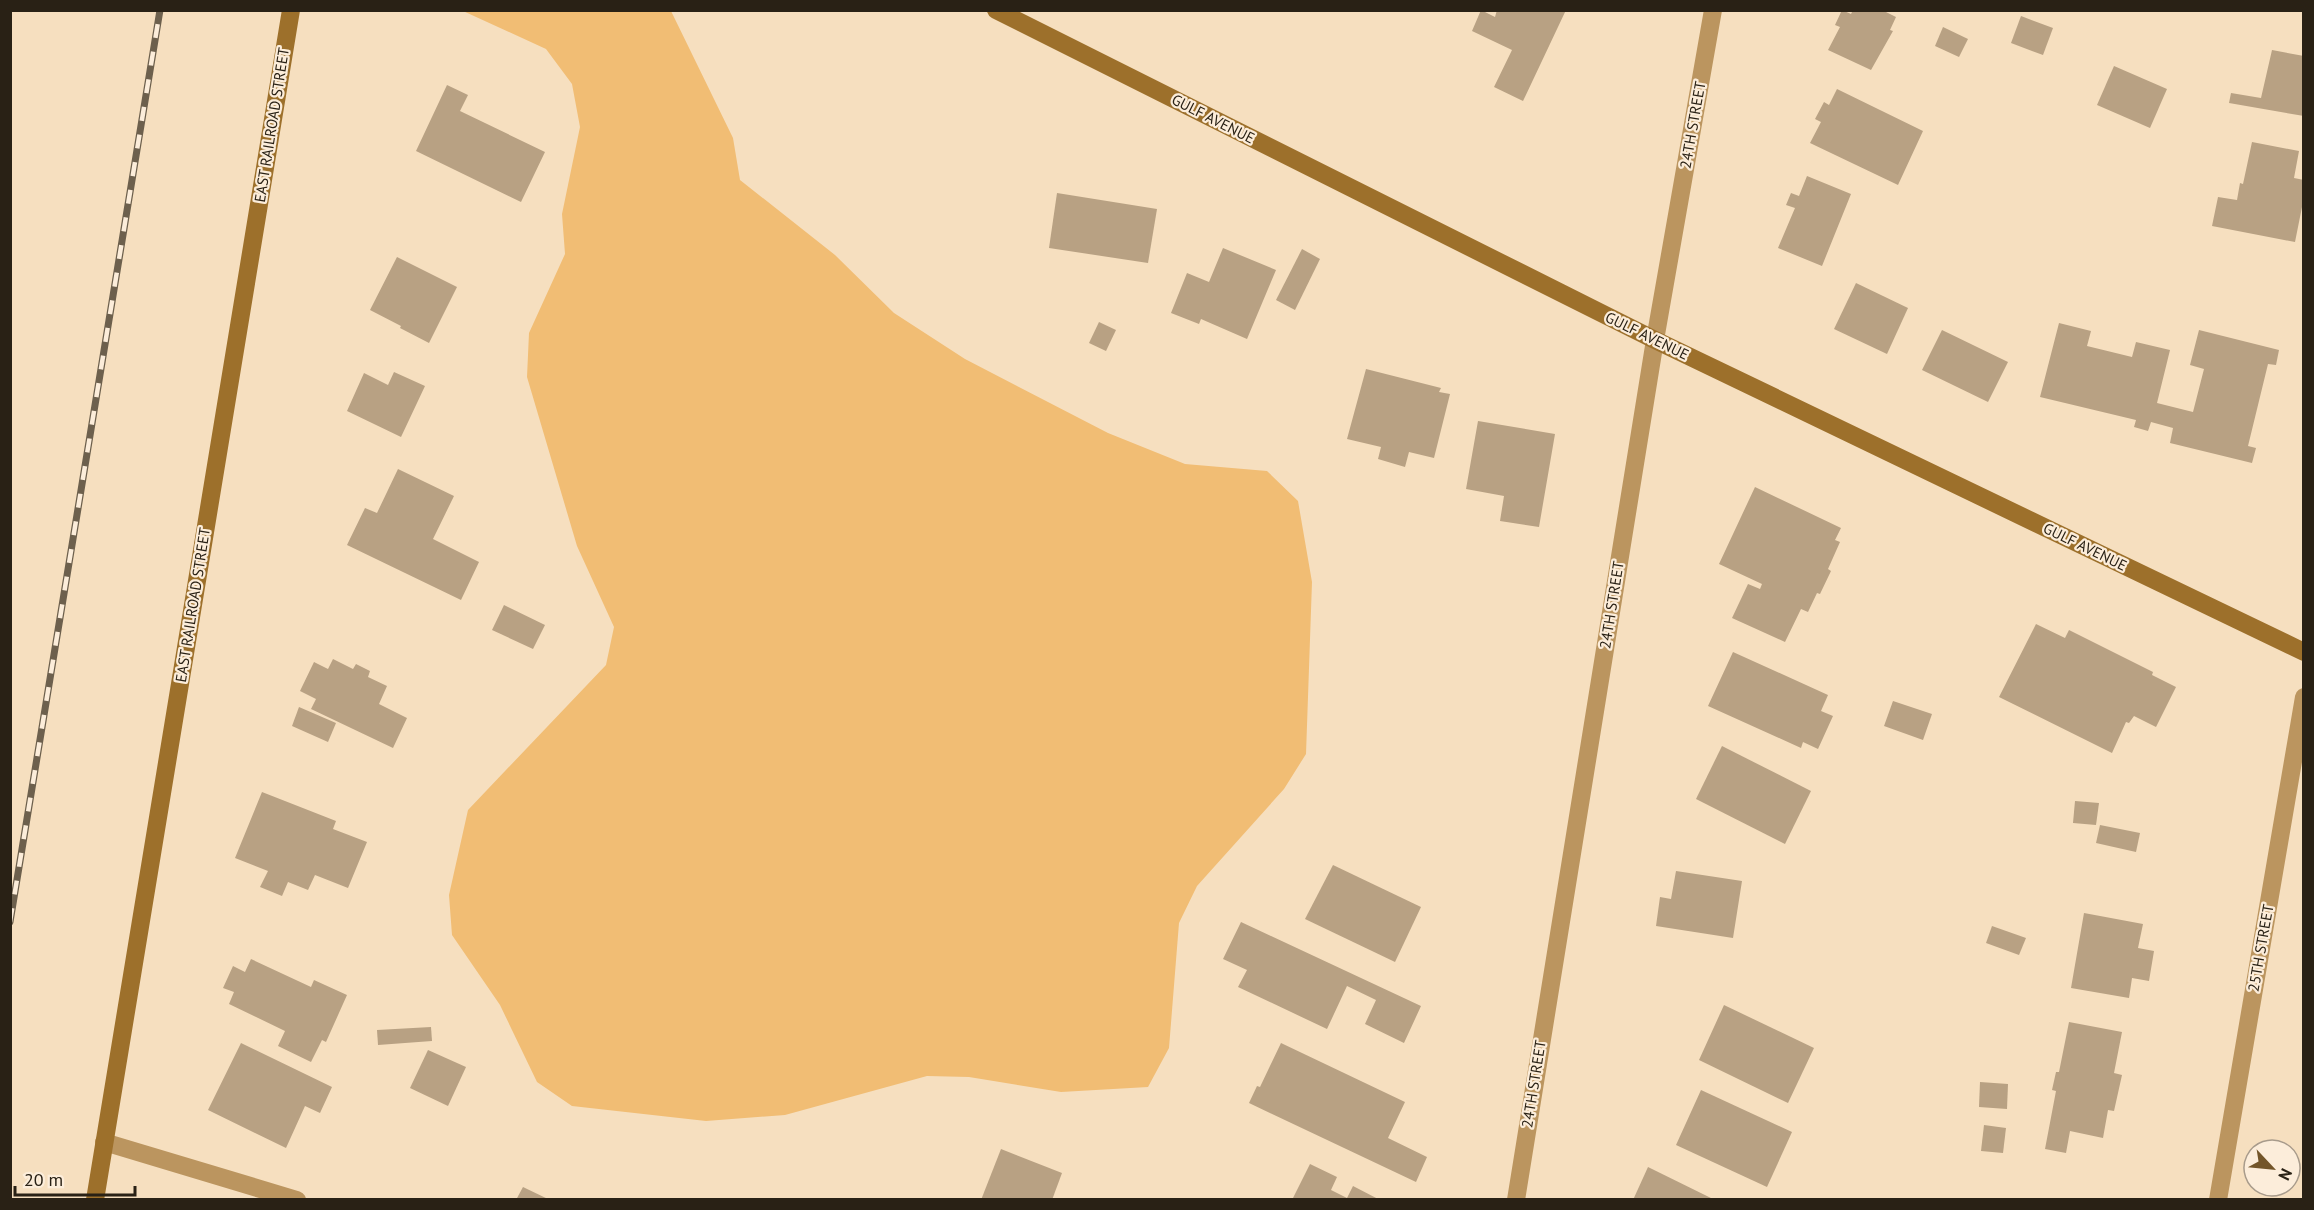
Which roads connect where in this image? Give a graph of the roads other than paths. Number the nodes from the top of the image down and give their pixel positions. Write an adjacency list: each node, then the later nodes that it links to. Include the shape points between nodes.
1 (291, 10): 7 (street, EAST RAILROAD STREET)
2 (1713, 10): 4 (street, 24TH STREET)
3 (1000, 12): 4 (street, GULF AVENUE)
4 (1655, 340): 5 (street, GULF AVENUE); 10 (street, 24TH STREET)
5 (2304, 652)
6 (2304, 696): 11 (street, 25TH STREET)
7 (104, 1142): 8 (street, EAST RAILROAD STREET); 9 (street)
8 (95, 1200)
9 (297, 1200)
10 (1515, 1200)
11 (2218, 1200)

